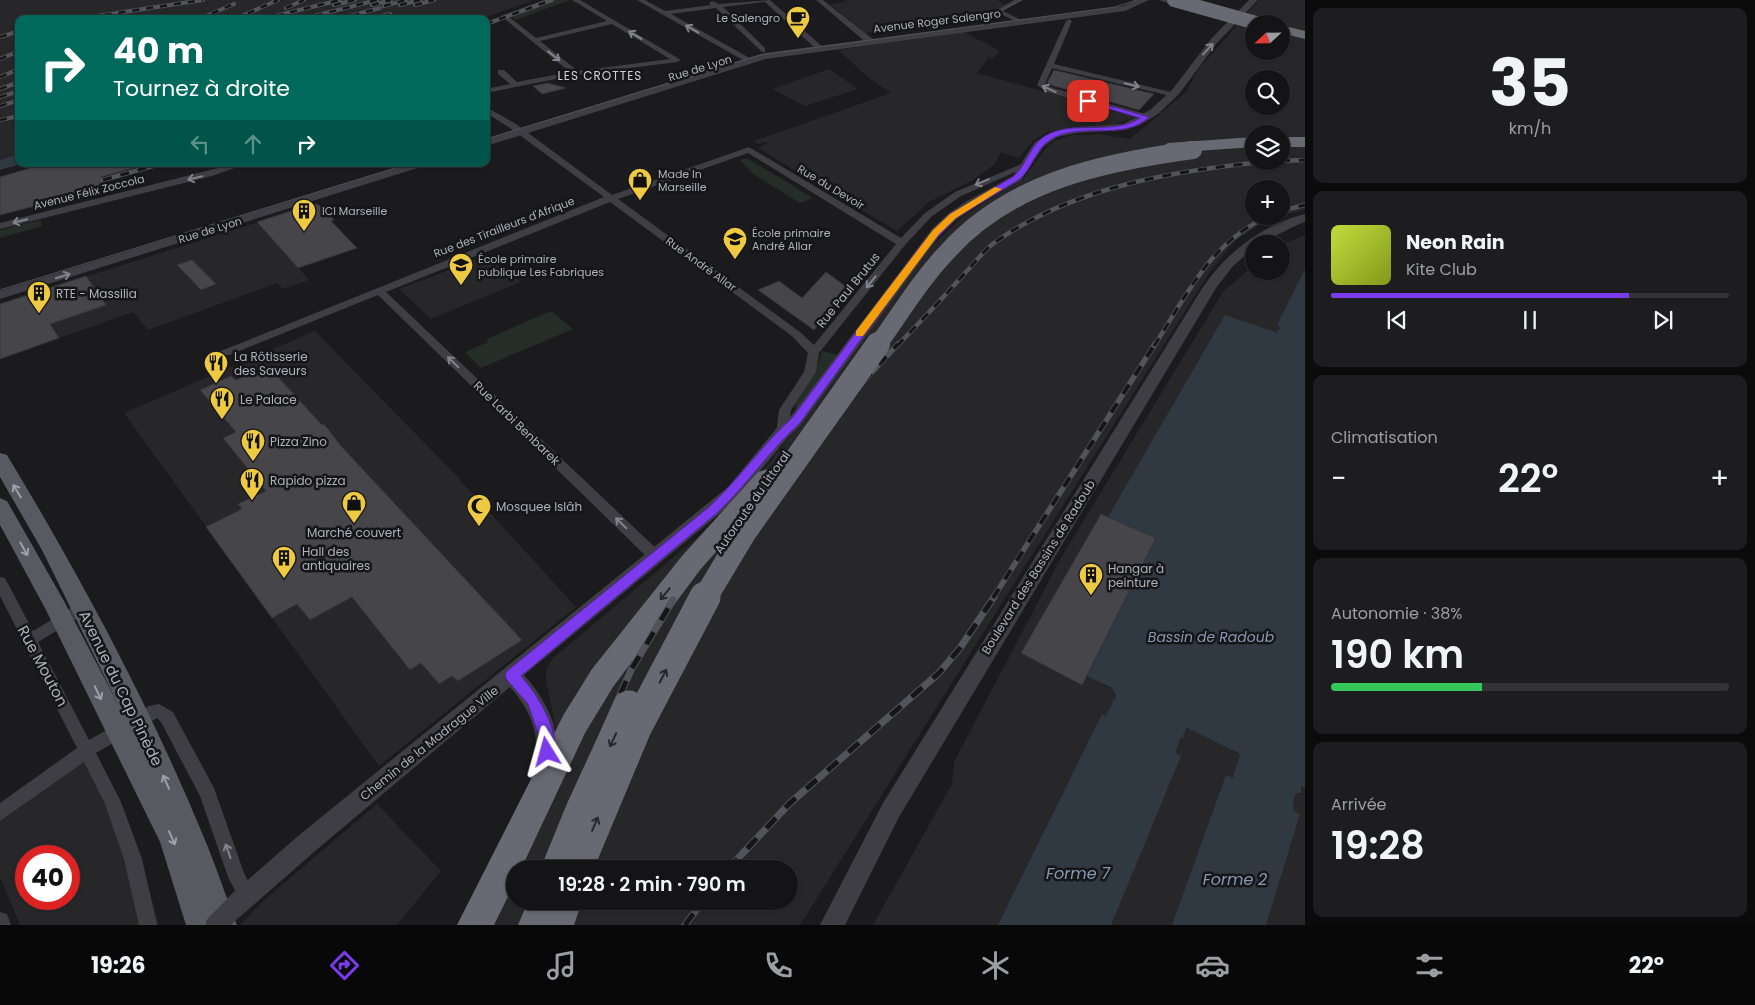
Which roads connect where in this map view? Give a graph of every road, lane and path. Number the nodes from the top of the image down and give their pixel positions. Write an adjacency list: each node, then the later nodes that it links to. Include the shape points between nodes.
1 (550, 0): 24 (street, via 504,16)
2 (575, 0): 20 (street)
3 (640, 0): 15 (street)
4 (706, 0): 14 (street)
5 (766, 0): 14 (street); 25 (street)
6 (819, 0): 23 (street)
7 (1019, 0): 17 (street, via 998,11)
8 (1131, 0): 17 (street, Avenue Roger Salengro)
9 (1145, 0): 17 (street, Avenue Roger Salengro, via 1124,8)
10 (1163, 0): 16 (street)
11 (1174, 0): 18 (highway, bridge)
12 (1188, 0): 16 (street)
13 (1254, 0): 16 (street, Chemin de la Madrague Ville)
14 (718, 6): 15 (street); 26 (street)
15 (663, 13): 27 (street, one-way to 15)
16 (1236, 17): 35 (street, Chemin de la Madrague Ville, one-way to 16)
17 (1017, 20): 23 (street, Avenue Roger Salengro)
18 (1245, 20)
19 (1069, 21): 29 (street)
20 (614, 22): 24 (street); 32 (street, one-way to 20, via 677,60)
21 (1290, 31): 22 (highway)
22 (1305, 35)
23 (867, 39): 25 (street, Avenue Roger Salengro)
24 (535, 40): 32 (street, one-way to 32)
25 (817, 46): 26 (street, Avenue Roger Salengro); 28 (street, Avenue Roger Salengro)
26 (762, 50): 27 (street, Avenue Roger Salengro)
27 (741, 56): 28 (street); 39 (street, Rue de Lyon)
28 (751, 61): 30 (street, Avenue Roger Salengro)
29 (1050, 65): 35 (street, one-way to 35); 38 (street, one-way to 29, via 1044,88 1041,84)
30 (731, 66): 39 (street, Rue de Lyon)
31 (501, 72): 33 (street)
32 (576, 73): 33 (street)
33 (517, 86): 34 (street)
34 (490, 90)
35 (1172, 95): 38 (street, Chemin de la Madrague Ville)
36 (490, 105): 39 (street, Rue André Allar)
37 (490, 112): 39 (street, Rue André Allar)
38 (1146, 117): 49 (street, Chemin de la Madrague Ville, via 1122,128 1076,130 1049,137 1039,145)
39 (517, 129): 40 (street, Rue de Lyon); 41 (street, Rue de Lyon); 53 (street, Rue André Allar)
40 (490, 133)
41 (490, 141)
42 (1290, 142): 43 (highway)
43 (1305, 142)
44 (1245, 143): 66 (highway, Autoroute du Littoral, via 1171,147 1080,166 1028,184 964,223 927,261)
45 (1290, 146): 46 (highway)
46 (1305, 146)
47 (1245, 147): 77 (highway, Autoroute du Littoral, one-way to 47, bridge, via 636,728 697,611 744,533 951,247 1000,207 1077,172 1151,155)
48 (749, 150): 53 (street, Rue des Tirailleurs d'Afrique); 58 (street, Rue du Devoir)
49 (1027, 164): 58 (street, Rue Paul Brutus, one-way to 58, via 958,194 928,215); 64 (street, Chemin de la Madrague Ville, via 1017,178 953,216 936,232 796,420)
50 (232, 167): 55 (street, Avenue Félix Zoccola, one-way to 55)
51 (380, 167): 59 (street, Rue de Lyon)
52 (410, 167): 61 (street, Rue de Lyon, one-way to 52)
53 (611, 198): 60 (street, Rue des Tirailleurs d'Afrique); 62 (street, Rue André Allar, via 796,334)
54 (1305, 218): 57 (street, Boulevard des Bassins de Radoub)
55 (0, 226)
56 (1305, 226): 57 (street, Boulevard des Bassins de Radoub)
57 (1271, 232): 90 (street, Boulevard des Bassins de Radoub, via 1242,248 1210,287 896,801)
58 (902, 244): 62 (street, Rue Paul Brutus, one-way to 62)
59 (0, 284)
60 (378, 290): 63 (street, Rue des Tirailleurs d'Afrique); 68 (street, Rue Larbi Benbarek, one-way to 60)
61 (0, 295)
62 (814, 352): 64 (street, via 810,372 785,410)
63 (225, 353)
64 (782, 433): 68 (street, Chemin de la Madrague Ville, via 734,491)
65 (0, 460): 70 (main road, Avenue du Cap Pinède, one-way to 65, via 52,548)
66 (767, 478): 76 (highway, Autoroute du Littoral, one-way to 76, bridge, via 684,604 646,673); 87 (highway, one-way to 87, via 730,516 636,630 589,700)
67 (0, 506): 70 (main road, Avenue du Cap Pinède, one-way to 70)
68 (656, 557): 72 (street, Chemin de la Madrague Ville)
69 (0, 582): 71 (street, Rue Mouton)
70 (72, 613): 71 (street); 73 (main road, Avenue du Cap Pinède)
71 (28, 641): 74 (street, Rue Mouton)
72 (512, 675): 78 (street, Chemin de la Madrague Ville, via 306,844); 86 (street, via 533,701 548,739 547,752 543,766)
73 (127, 725): 74 (street); 78 (main road, Avenue du Cap Pinède, one-way to 73); 78 (street, one-way to 73, via 237,877 208,794 167,717 159,711); 84 (main road, Avenue du Cap Pinède, one-way to 84, via 173,839)
74 (88, 750): 75 (street); 83 (street, Rue Mouton, via 113,802)
75 (0, 813)
76 (561, 860)
77 (581, 860)
78 (234, 910): 85 (street, Chemin de la Madrague Ville, bridge)
79 (542, 910): 88 (highway)
80 (562, 910): 89 (highway)
81 (0, 921): 82 (street)
82 (2, 925)
83 (148, 925)
84 (201, 925)
85 (216, 925)
86 (462, 925)
87 (474, 925)
88 (536, 925)
89 (556, 925)
90 (832, 925)

